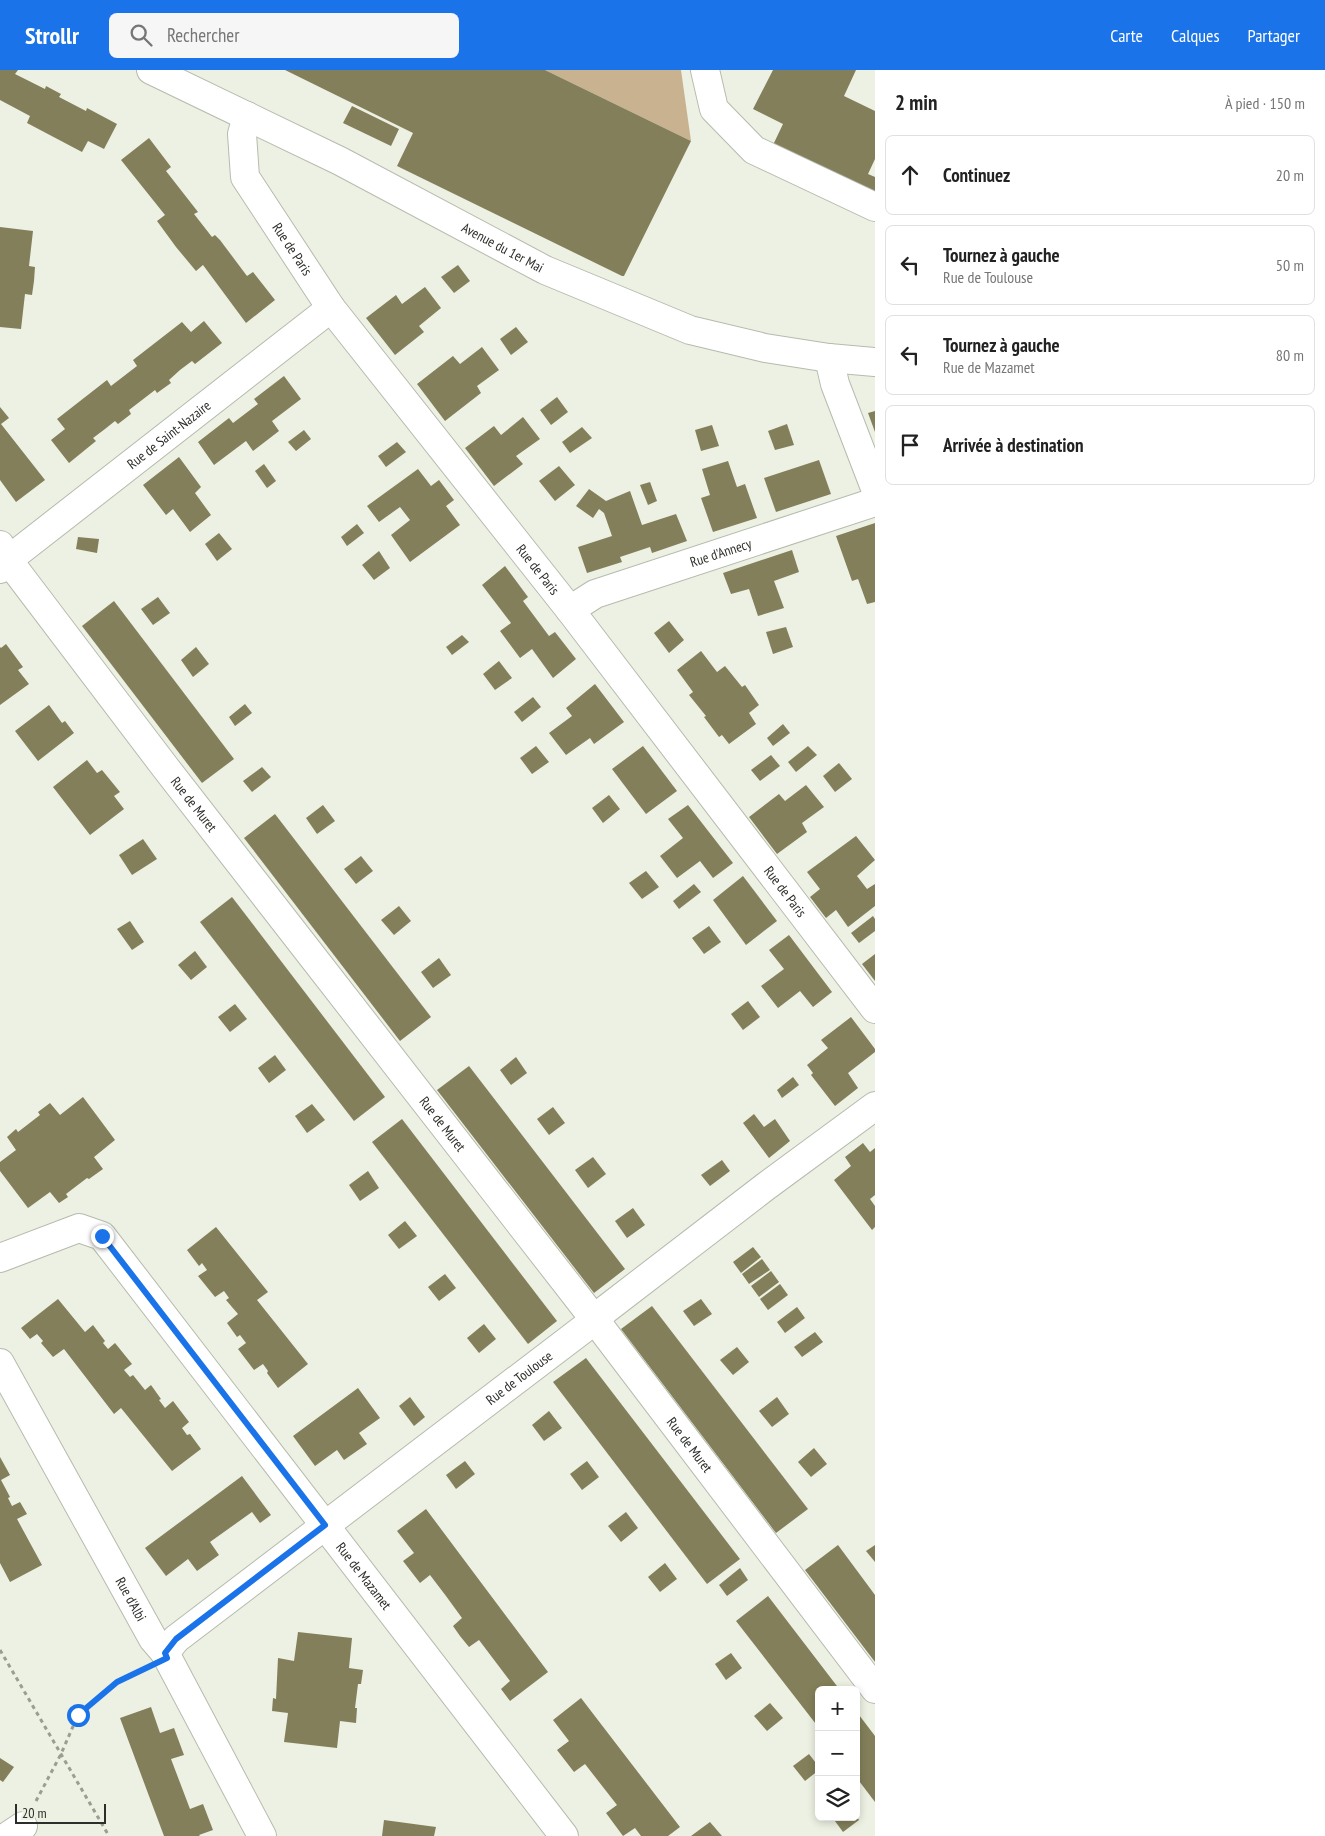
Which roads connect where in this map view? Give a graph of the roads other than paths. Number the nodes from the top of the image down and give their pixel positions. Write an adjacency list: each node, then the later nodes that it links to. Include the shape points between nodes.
1 (150, 70): 3 (street, Avenue du 1er Mai)
2 (705, 70): 4 (street, via 714,109 754,150)
3 (247, 116): 5 (street, Rue de Paris, via 242,134 245,177); 6 (street, Avenue du 1er Mai, via 340,161 546,270 690,330 765,348)
4 (875, 207)
5 (331, 308): 10 (street, Rue de Saint-Nazaire); 11 (street, Rue de Paris)
6 (829, 358): 7 (street, Avenue du 1er Mai); 8 (street, via 835,384)
7 (875, 362)
8 (875, 488)
9 (875, 502): 11 (street, Rue d'Annecy, via 595,594)
10 (3, 558): 15 (street, Rue de Muret)
11 (570, 610): 12 (street, Rue de Paris)
12 (875, 1009)
13 (875, 1106): 15 (street, Rue de Toulouse)
14 (0, 1258): 17 (street, Rue de Mazamet, via 79,1228 102,1236)
15 (595, 1320): 17 (street, Rue de Toulouse); 19 (street, Rue de Muret)
16 (0, 1363): 18 (street, Rue d'Albi, via 153,1639)
17 (325, 1525): 18 (street, Rue de Toulouse, via 176,1639); 21 (street, Rue de Mazamet)
18 (166, 1656): 20 (street, Rue d'Albi)
19 (875, 1690)
20 (262, 1836)
21 (564, 1836)

